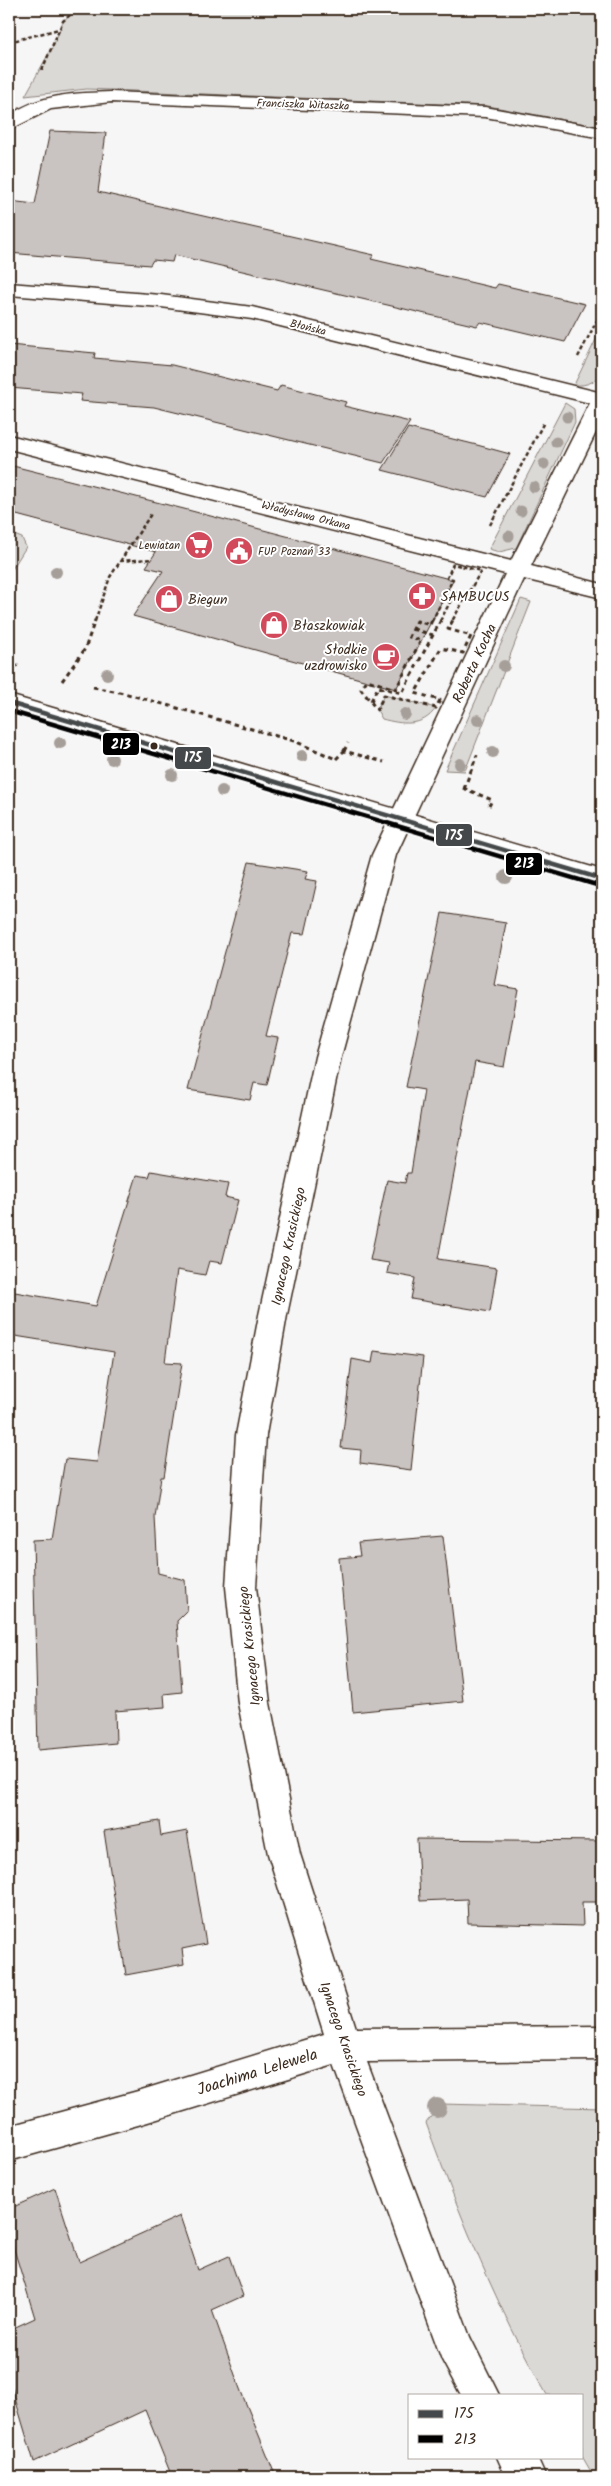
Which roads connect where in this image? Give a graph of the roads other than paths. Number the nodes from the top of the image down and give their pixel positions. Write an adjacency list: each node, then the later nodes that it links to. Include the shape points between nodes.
1 (15, 119): 2 (street, Franciszka Witaszka, via 55,101 111,97 485,112)
2 (602, 133)
3 (9, 289): 4 (street, Błońska, via 122,297 252,313)
4 (602, 400): 6 (street, Roberta Kocha)
5 (9, 442): 6 (street, Władysława Orkana)
6 (518, 569): 7 (street, Władysława Orkana); 9 (street, Roberta Kocha)
7 (602, 591)
8 (9, 703): 9 (street)
9 (401, 819): 10 (street); 12 (street, Ignacego Krasickiego, via 384,855 328,1056 273,1315 252,1435 241,1587 254,1703 284,1854)
10 (602, 879)
11 (602, 2043): 12 (street, Joachima Lelewela)
12 (344, 2044): 13 (street, Joachima Lelewela, via 138,2108); 14 (street, Ignacego Krasickiego, via 455,2347)
13 (9, 2143)
14 (480, 2394)
15 (517, 2458): 16 (street)
16 (527, 2477)

